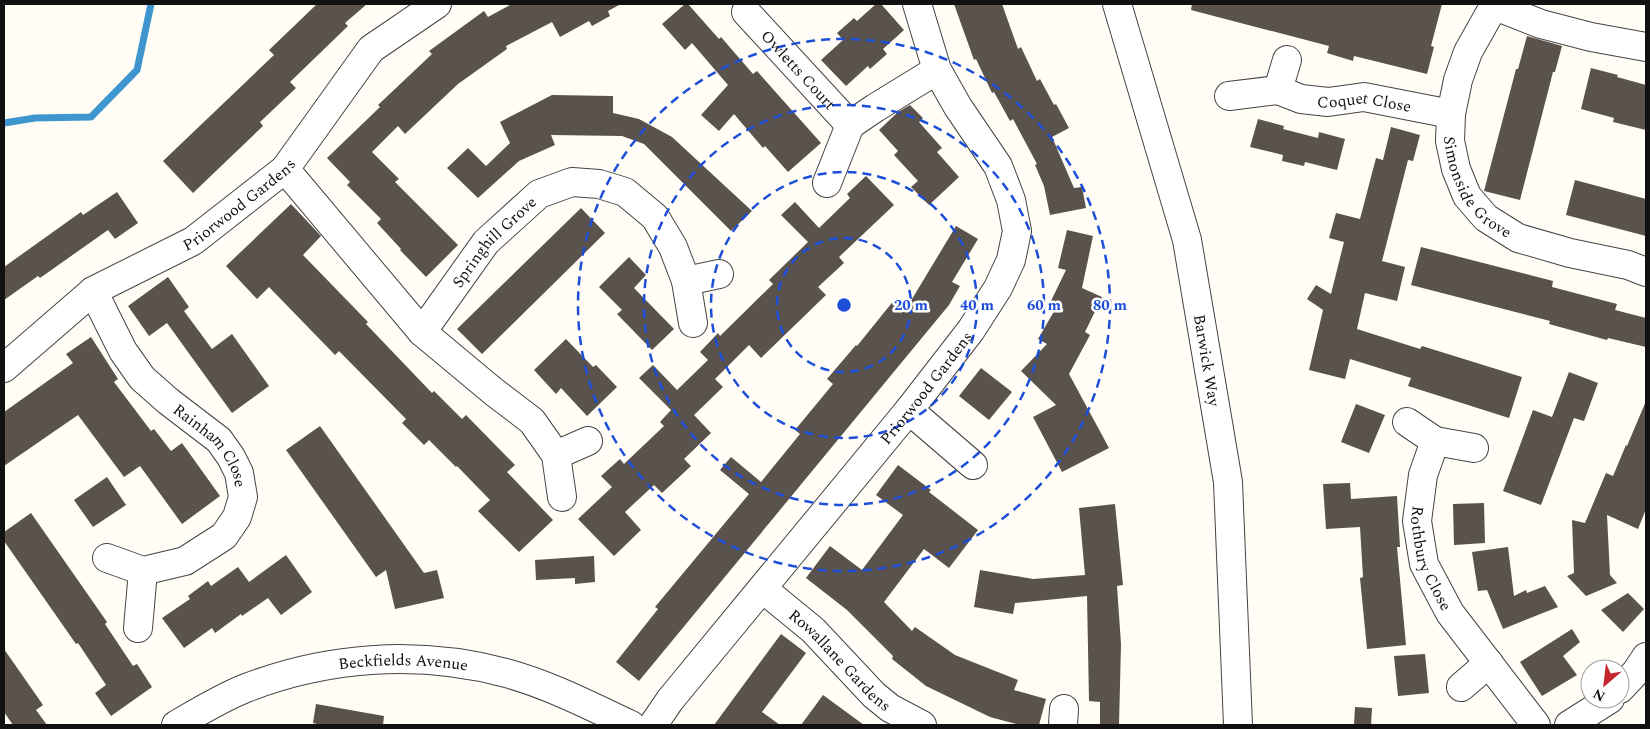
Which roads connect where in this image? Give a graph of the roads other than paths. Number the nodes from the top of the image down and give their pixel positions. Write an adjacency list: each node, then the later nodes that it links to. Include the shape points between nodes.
1 (437, 4): 13 (street, Priorwood Gardens, via 371,49)
2 (917, 4): 8 (street, Priorwood Gardens)
3 (1117, 4): 43 (street, Barwick Way, via 1187,240 1228,482)
4 (1495, 5): 6 (street, via 1541,24); 11 (street, Simonside Grove, via 1468,52)
5 (746, 12): 12 (street, Owletts Court)
6 (1646, 47)
7 (1287, 60): 9 (street)
8 (937, 70): 12 (street); 22 (street, Priorwood Gardens, via 998,166 1011,200 1017,231 1010,260 998,288 971,330)
9 (1278, 90): 10 (street, Coquet Close); 11 (street, Coquet Close, via 1301,99 1328,102 1364,97)
10 (1229, 96)
11 (1451, 114): 15 (street, Simonside Grove, via 1450,141 1456,169 1466,196 1486,218 1518,238)
12 (850, 125): 14 (street)
13 (285, 169): 18 (street, Priorwood Gardens, via 193,241); 20 (street)
14 (827, 184)
15 (1646, 272)
16 (720, 274): 17 (street)
17 (686, 281): 19 (street, Springhill Grove); 20 (street, Springhill Grove, via 673,247 654,217 625,192 599,184 572,182 539,194 486,242)
18 (93, 291): 21 (street, Priorwood Gardens); 31 (street, Rainham Close, via 123,351 142,378 219,440 239,473 243,497 237,517 224,536 185,561)
19 (693, 323)
20 (422, 332): 27 (street, via 532,421)
21 (4, 368)
22 (909, 410): 28 (street); 32 (street, Priorwood Gardens)
23 (1408, 422): 25 (street)
24 (588, 441): 27 (street)
25 (1435, 441): 26 (street); 35 (street, Rothbury Close, via 1423,475 1417,521 1424,564 1450,613)
26 (1474, 448)
27 (556, 455): 29 (street)
28 (973, 465)
29 (562, 497)
30 (107, 558): 31 (street)
31 (143, 571): 33 (street)
32 (763, 589): 41 (street, Priorwood Gardens, via 670,700); 42 (street, Rowallane Gardens, via 813,630 874,695 890,708)
33 (138, 628)
34 (1646, 657): 36 (street)
35 (1489, 663): 37 (street); 44 (street, Rothbury Close)
36 (1630, 679)
37 (1461, 688)
38 (1594, 709): 45 (street)
39 (176, 725): 40 (street, Beckfields Avenue, via 227,697 280,676 341,662 393,658 459,663 506,673 559,691)
40 (631, 725)
41 (653, 725)
42 (922, 725)
43 (1238, 725)
44 (1536, 725)
45 (1569, 725)

